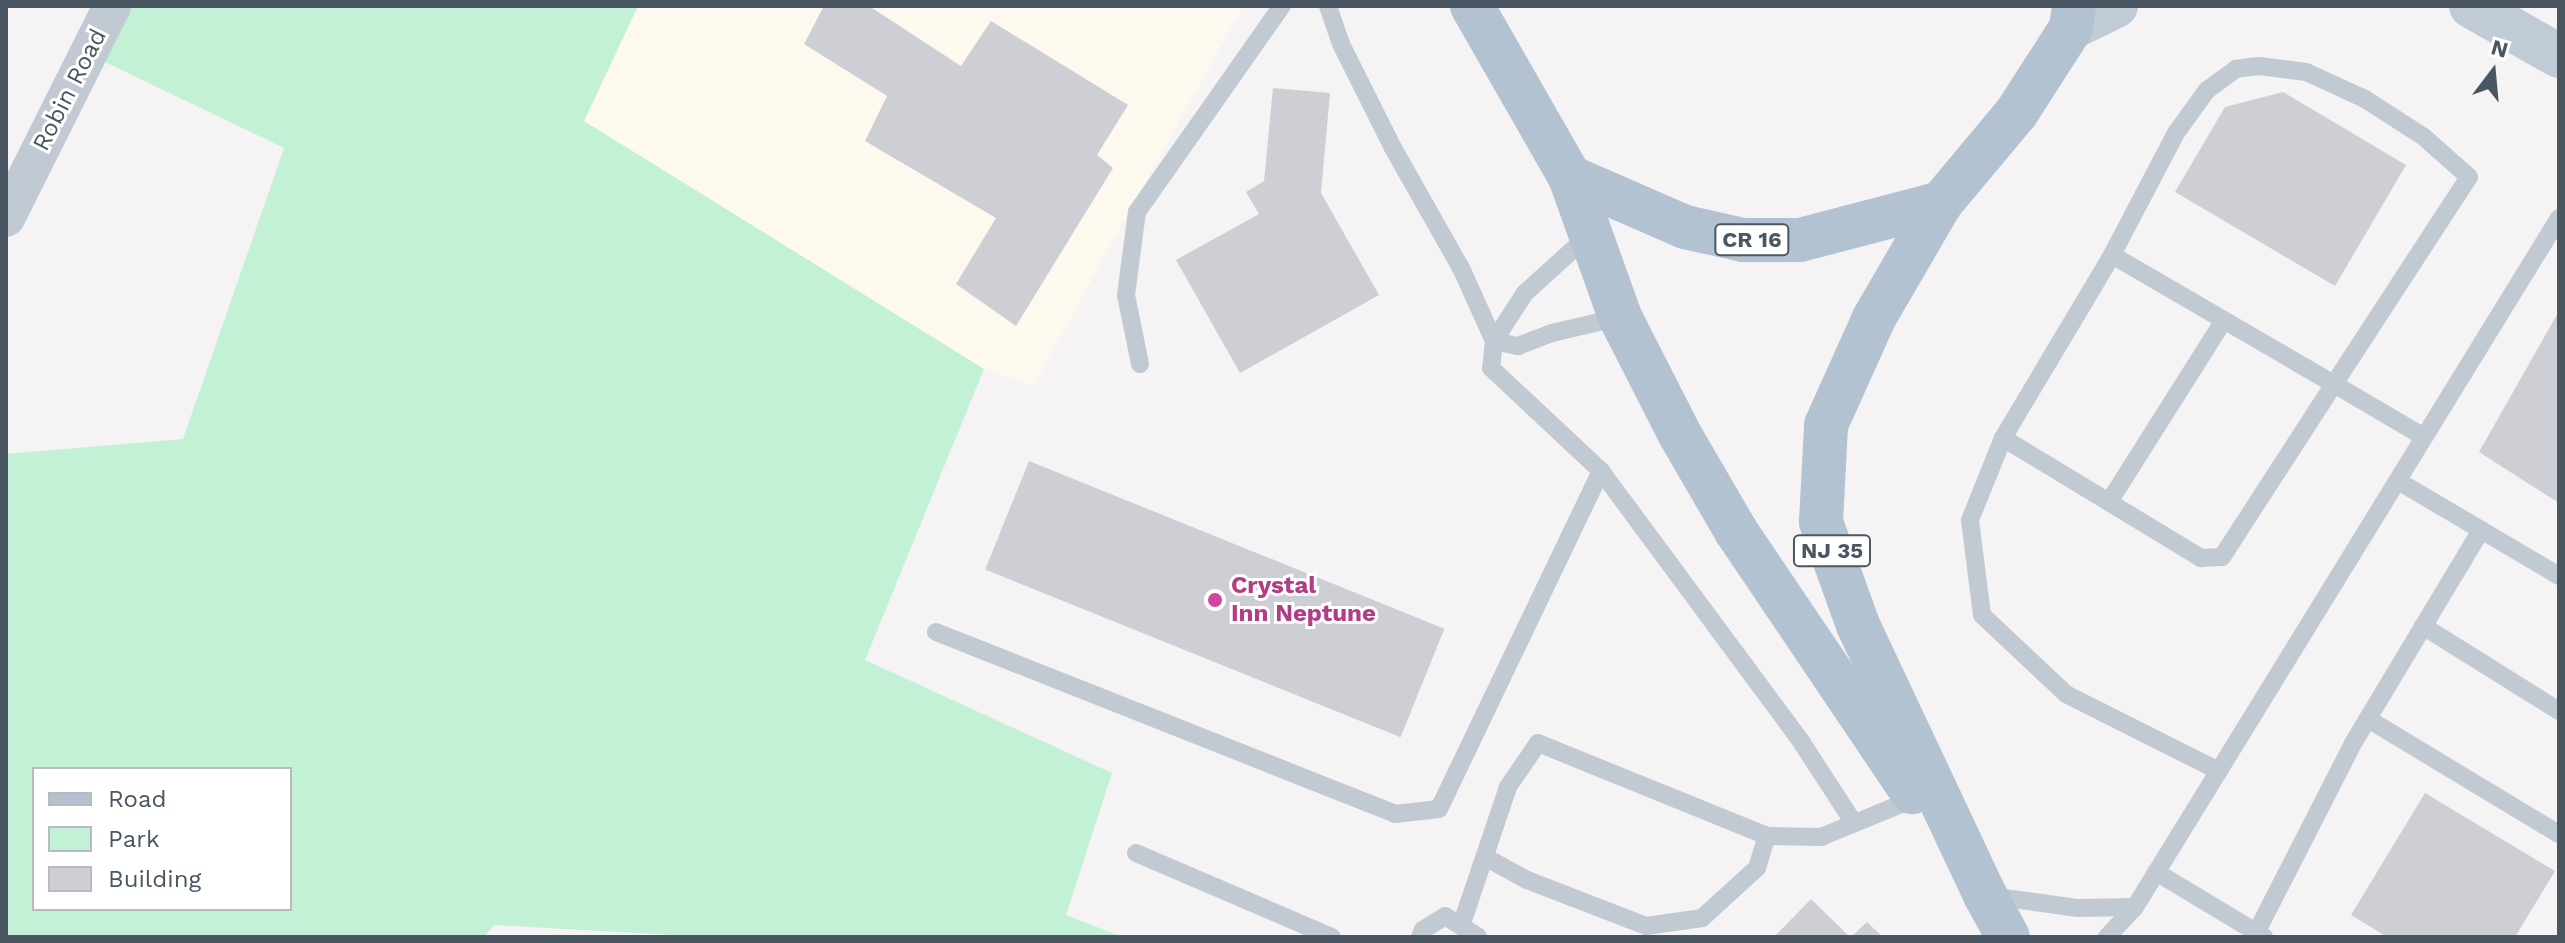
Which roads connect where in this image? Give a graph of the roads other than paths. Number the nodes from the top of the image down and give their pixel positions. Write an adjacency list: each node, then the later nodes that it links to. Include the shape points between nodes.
1 (112, 6): 11 (street, Robin Road)
2 (1282, 6): 18 (lane, via 1137,212 1126,295)
3 (1328, 6): 17 (lane, via 1347,57 1461,268)
4 (1472, 6): 9 (main road, NJ 35)
5 (2116, 6): 7 (main road)
6 (2471, 6): 8 (main road)
7 (2072, 17): 10 (main road, NJ 35, via 2017,112)
8 (2559, 56)
9 (1570, 177): 10 (main road, CR 16, via 1685,227 1743,240 1800,240); 13 (main road, NJ 35)
10 (1941, 203): 39 (main road, NJ 35, via 1874,318 1826,425 1821,522 1858,625)
11 (6, 218)
12 (2559, 218): 20 (lane)
13 (1589, 235): 15 (main road, NJ 35); 17 (lane, via 1525,293)
14 (2112, 255): 16 (lane); 19 (lane, via 2176,133 2207,90 2236,69 2306,72 2365,99 2412,129 2469,177); 21 (lane)
15 (1620, 317): 17 (lane, via 1518,346); 32 (main road, NJ 35, via 1736,531)
16 (2224, 320): 19 (lane); 24 (lane)
17 (1494, 341): 22 (lane, via 1491,368)
18 (1140, 364)
19 (2334, 384): 20 (lane); 24 (lane, via 2222,557 2201,558)
20 (2424, 437): 23 (lane)
21 (2003, 438): 24 (lane); 31 (lane, via 1970,520 1982,615 2066,694)
22 (1601, 471): 28 (lane, via 1439,809 1395,814); 33 (lane, via 1802,743)
23 (2398, 481): 25 (lane); 31 (lane)
24 (2109, 502)
25 (2481, 530): 26 (lane); 27 (lane)
26 (2559, 576)
27 (2423, 626): 29 (lane); 30 (lane)
28 (936, 632)
29 (2559, 711)
30 (2368, 719): 34 (lane); 42 (lane)
31 (2219, 771): 38 (lane)
32 (1916, 798): 33 (lane); 39 (main road, NJ 35)
33 (1854, 823): 35 (lane, via 1821,837)
34 (2559, 834)
35 (1767, 836): 37 (lane, via 1757,868 1702,918 1646,926 1527,880); 37 (lane, via 1538,743 1508,787)
36 (1136, 853): 43 (lane)
37 (1485, 857): 41 (lane)
38 (2156, 872): 40 (lane); 42 (lane)
39 (1985, 895): 40 (lane, via 2078,908); 46 (main road, NJ 35)
40 (2135, 907): 47 (lane)
41 (1461, 926): 44 (lane, via 1445,916); 45 (lane)
42 (2258, 936)
43 (1332, 937)
44 (1420, 937)
45 (1478, 937)
46 (2008, 937)
47 (2107, 937)

